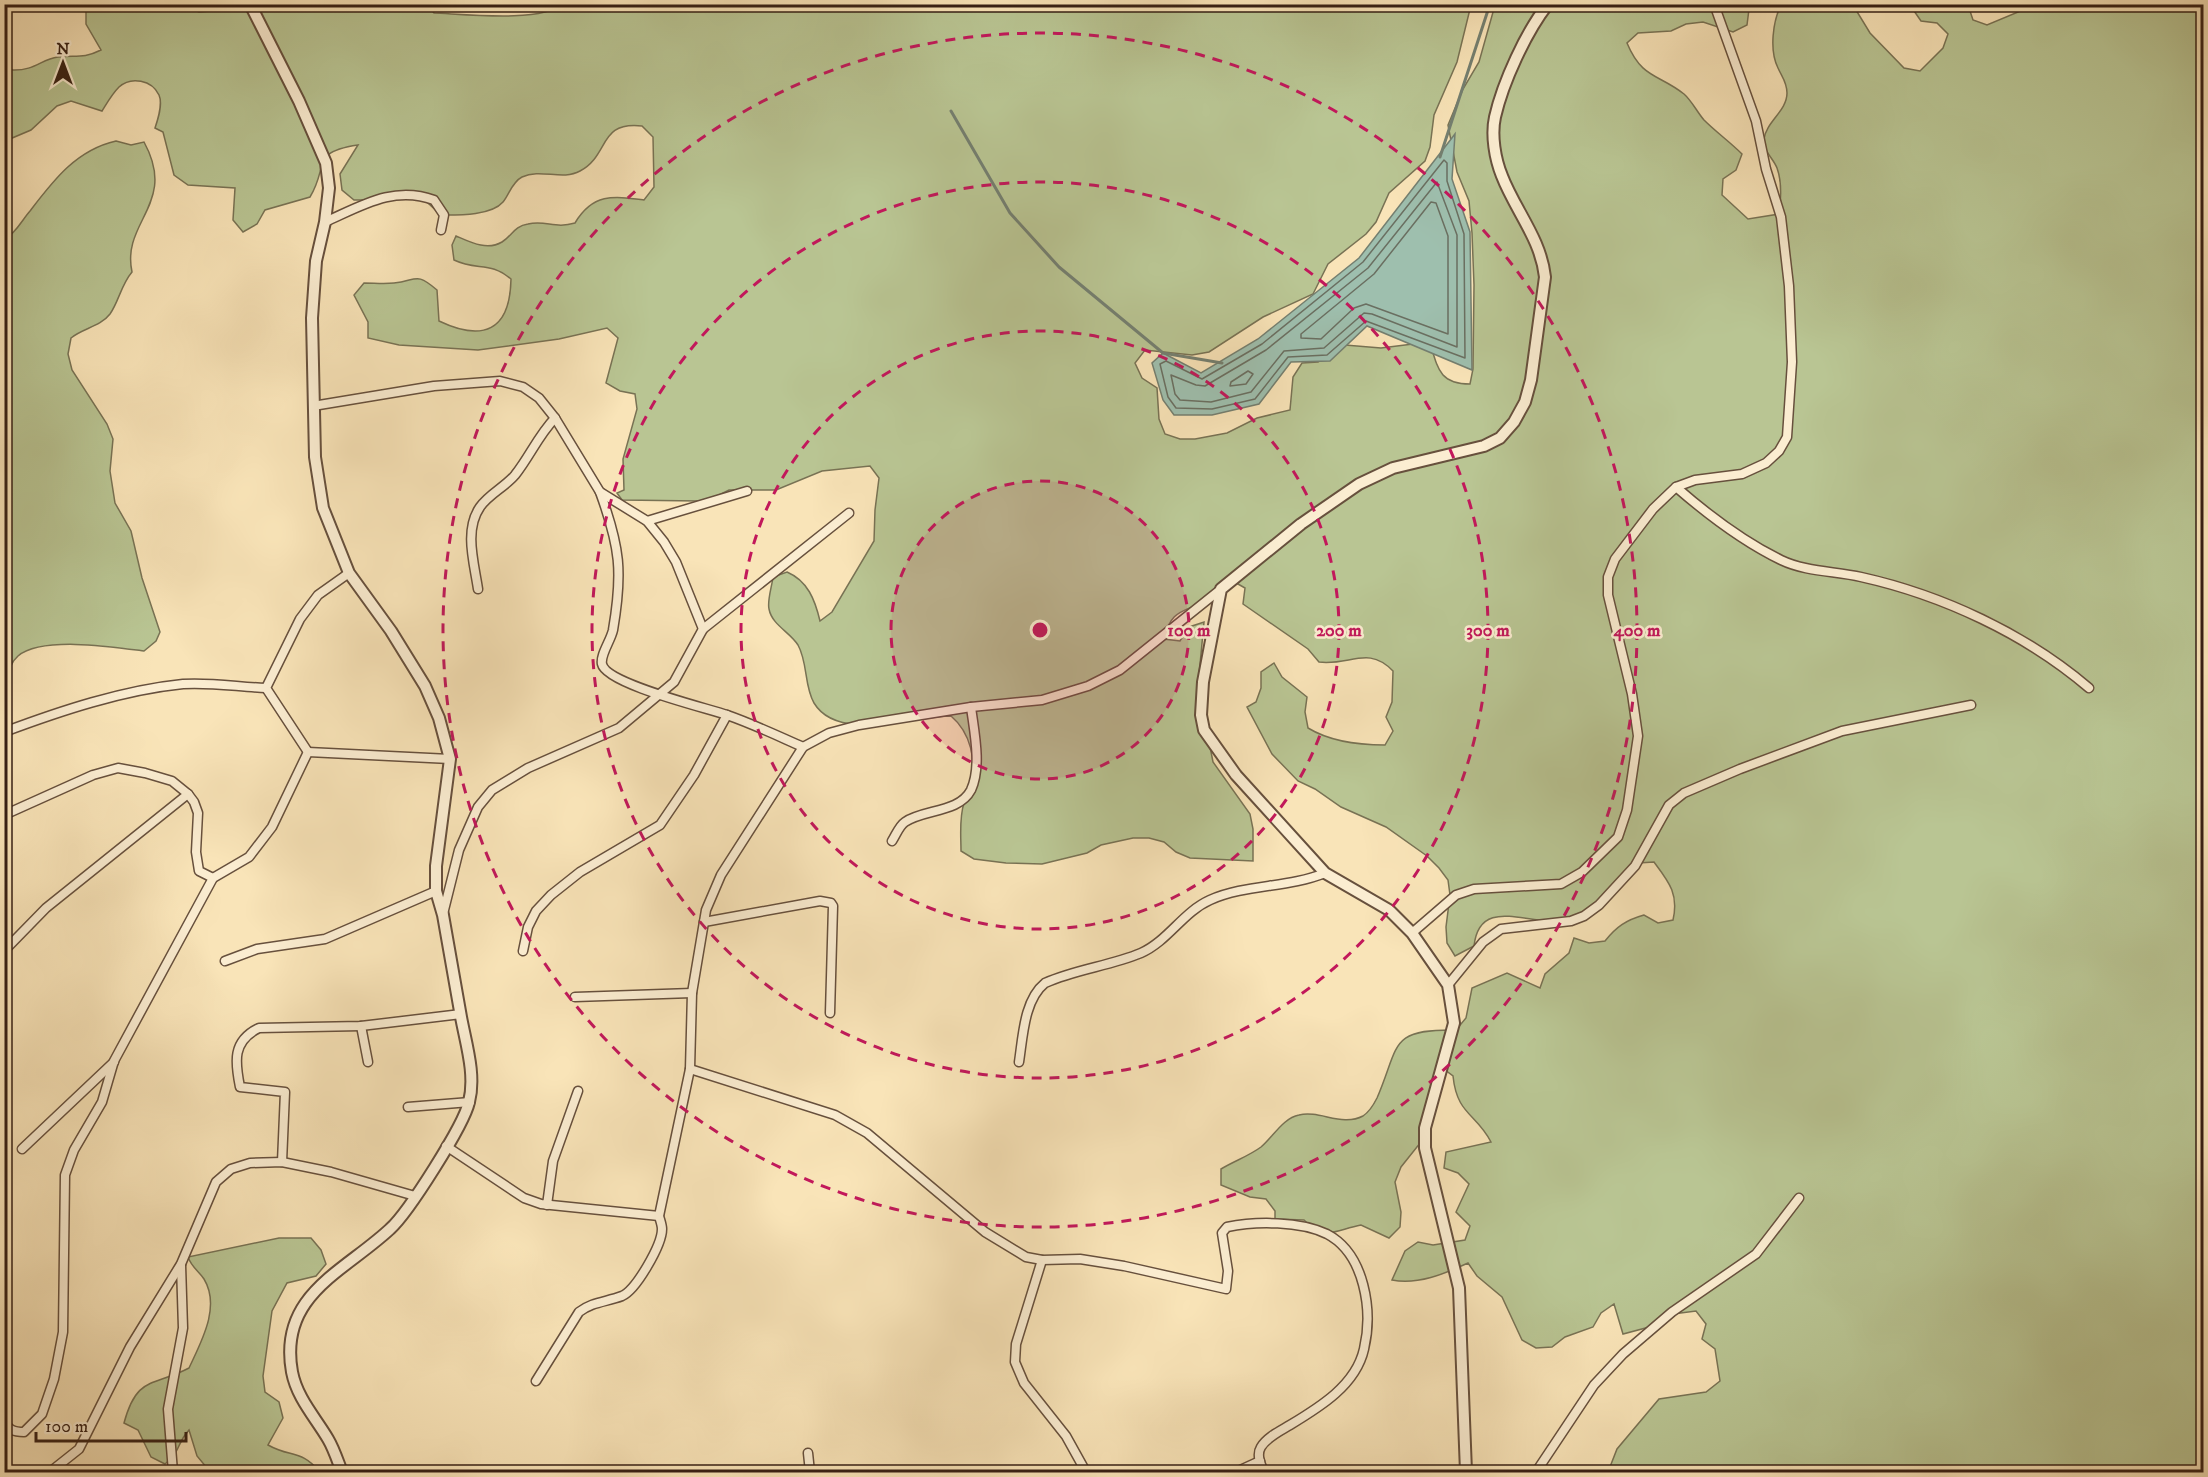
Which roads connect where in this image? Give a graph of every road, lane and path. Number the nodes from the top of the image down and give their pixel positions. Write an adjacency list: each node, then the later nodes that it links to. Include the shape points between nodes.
1 (250, 4): 4 (street, via 326,163)
2 (1548, 4): 15 (street, via 1514,66 1495,118 1495,147 1502,176 1535,240 1545,277 1531,380 1514,422 1500,438 1484,446 1393,468 1359,483)
3 (1714, 4): 8 (street, via 1756,121 1781,217 1789,286 1790,415 1787,437 1766,463 1742,474 1695,480)
4 (326, 222): 5 (street, via 380,197 406,194 434,200 444,215); 6 (street, via 316,261)
5 (441, 230)
6 (313, 406): 7 (street, via 434,386 500,381 523,387 539,398); 13 (street, via 323,508)
7 (555, 418): 10 (street); 14 (street, via 538,436 513,477 481,506 472,525)
8 (1676, 487): 18 (street, via 1782,561 1860,576 1927,596 2025,639); 35 (street, via 1653,509 1615,560 1608,577 1608,595 1638,736 1630,798 1618,837 1582,872 1561,884 1474,889 1456,895)
9 (747, 491): 12 (street)
10 (600, 492): 12 (street); 19 (street, via 611,523 620,586 611,640 602,664 614,676)
11 (849, 513): 16 (street)
12 (647, 521): 16 (street, via 676,562)
13 (349, 573): 17 (street, via 318,595 300,619); 26 (street, via 392,631 425,686)
14 (478, 589)
15 (1221, 589): 21 (street, via 1120,670 1088,686 1042,700); 30 (street, via 1203,682 1204,730 1236,775)
16 (703, 629): 19 (street, via 674,682)
17 (266, 688): 23 (street, via 183,684 119,697); 25 (street)
18 (2089, 688)
19 (659, 696): 22 (street); 33 (street, via 619,728 528,768 492,790 478,807 459,850)
20 (1971, 705): 39 (street, via 1842,732 1684,793 1669,805 1635,866 1599,905 1571,921 1501,929 1483,942)
21 (971, 706): 24 (street, via 859,724 829,733); 29 (street, via 975,741 971,790 952,806 905,822)
22 (727, 715): 24 (street); 37 (street, via 694,775 660,825 580,872 551,895 528,927)
23 (4, 732)
24 (803, 747): 34 (street, via 721,875)
25 (308, 752): 26 (street); 31 (street, via 272,827 249,857)
26 (450, 759): 32 (street, via 438,835)
27 (188, 794): 28 (street, via 172,781 118,768); 31 (street, via 198,813 199,871); 36 (street, via 46,908)
28 (4, 814)
29 (892, 841)
30 (1325, 873): 35 (street, via 1389,910); 47 (street, via 1209,900 1158,943 1141,952 1045,983 1036,990 1029,1009)
31 (213, 878): 45 (street)
32 (436, 891): 33 (street); 38 (street, via 325,939 257,949)
33 (443, 915): 43 (street)
34 (704, 922): 40 (street); 42 (street, via 820,901 831,903)
35 (1412, 933): 39 (street)
36 (4, 951)
37 (523, 951)
38 (225, 961)
39 (1448, 985): 72 (street, via 1454,1023 1425,1128 1425,1148 1459,1288)
40 (692, 993): 41 (street); 48 (street)
41 (574, 997)
42 (830, 1013)
43 (461, 1014): 44 (street); 50 (street, via 471,1062)
44 (362, 1026): 46 (street); 54 (street, via 259,1028 240,1043 234,1060 240,1087 285,1092)
45 (114, 1061): 53 (street); 62 (street, via 102,1102 74,1150 65,1175 63,1332 54,1379 42,1414 24,1432 14,1432)
46 (369, 1062)
47 (1019, 1062)
48 (690, 1069): 58 (street); 59 (street, via 835,1115 867,1133 985,1232 1026,1257)
49 (578, 1091): 57 (street, via 553,1161)
50 (470, 1102): 51 (street); 52 (street)
51 (408, 1107)
52 (446, 1146): 55 (street); 57 (street, via 524,1198)
53 (22, 1149)
54 (282, 1162): 55 (street); 60 (street, via 250,1163 231,1169 216,1182)
55 (415, 1196): 67 (street, via 392,1228 324,1281 294,1322 292,1374 304,1405 329,1440)
56 (1799, 1198): 73 (street, via 1756,1254 1672,1312 1623,1354 1594,1385)
57 (547, 1205): 58 (street)
58 (659, 1216): 61 (street, via 660,1239 644,1271 622,1295 579,1312)
59 (1042, 1260): 64 (street, via 1080,1259 1226,1289 1228,1271 1222,1233 1227,1227 1272,1224 1310,1228 1329,1235 1357,1267 1363,1284 1368,1316 1364,1350 1348,1382 1320,1407 1268,1439 1260,1448); 69 (street, via 1016,1344 1015,1362 1024,1383 1066,1436)
60 (180, 1264): 65 (street, via 130,1347 79,1449); 66 (street, via 183,1328 168,1409)
61 (536, 1380)
62 (4, 1420)
63 (808, 1453): 68 (street)
64 (1260, 1461): 70 (street); 71 (street)
65 (50, 1473)
66 (173, 1473)
67 (342, 1473)
68 (810, 1473)
69 (1086, 1473)
70 (1236, 1473)
71 (1264, 1473)
72 (1466, 1473)
73 (1536, 1473)

